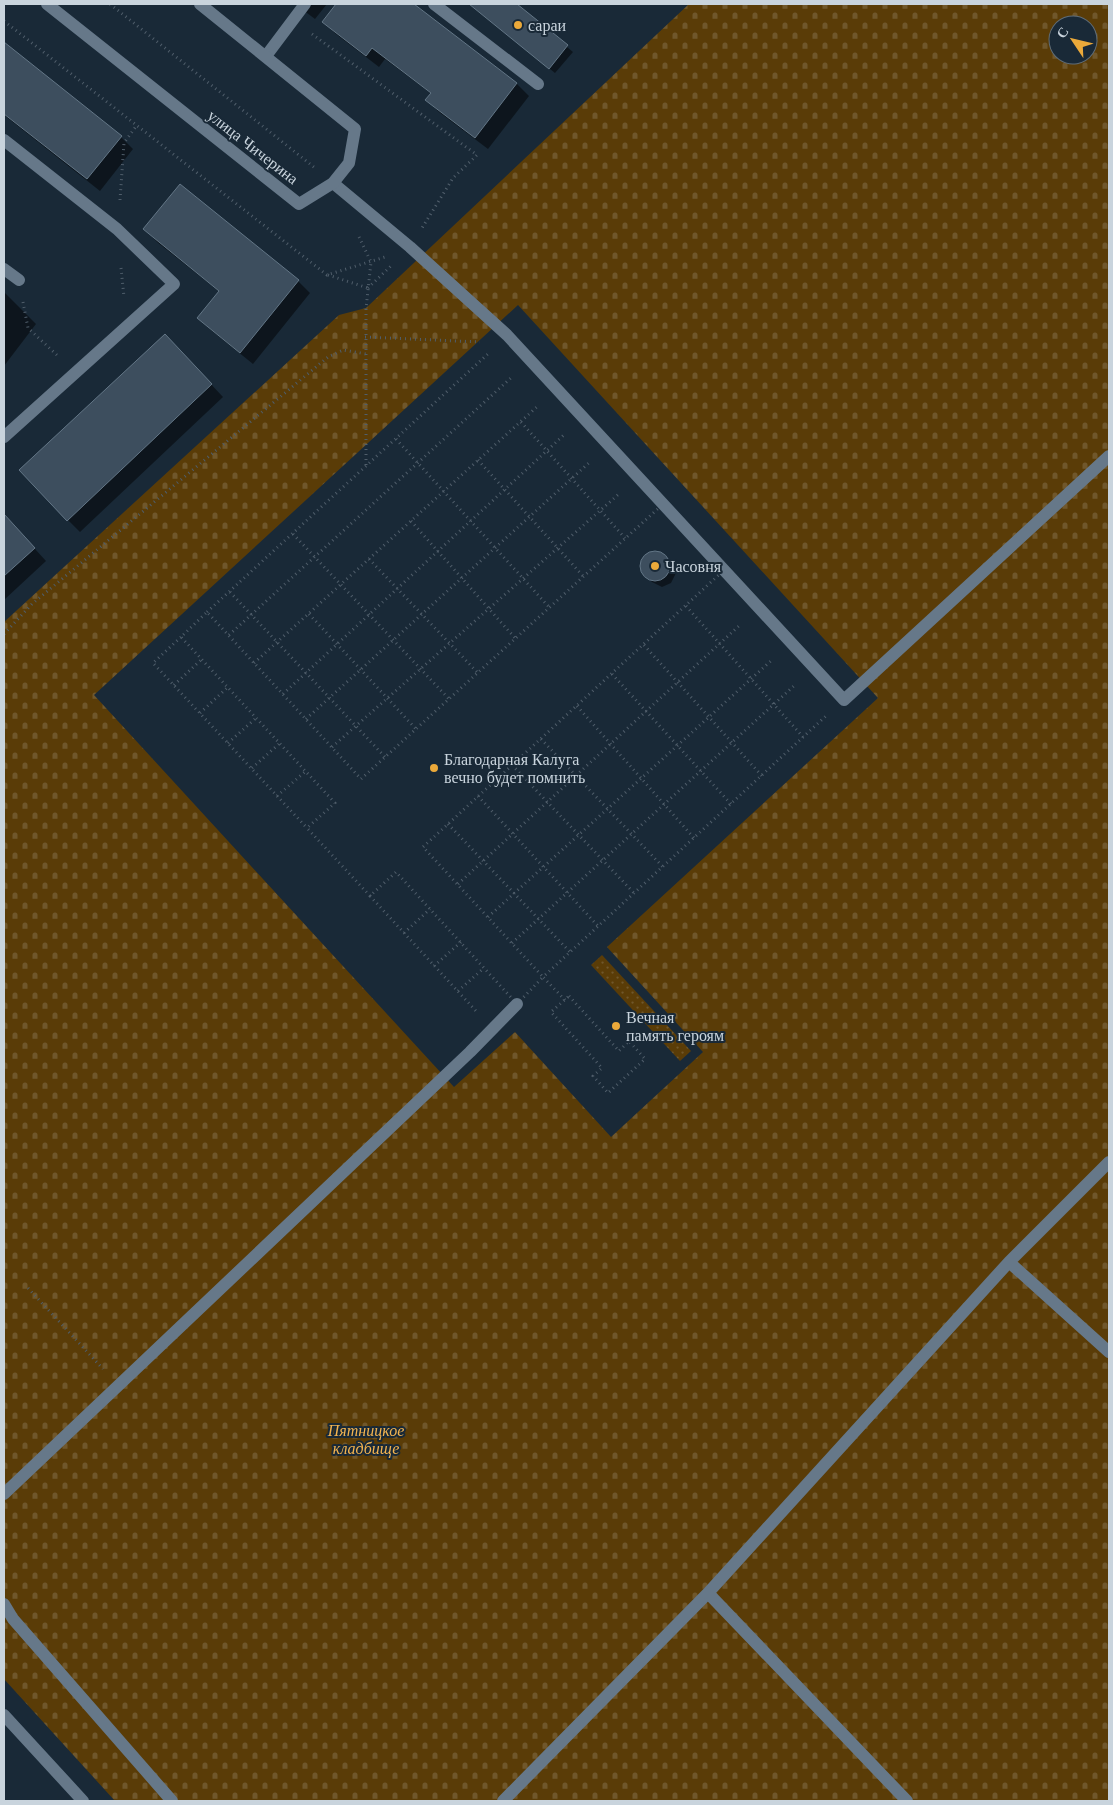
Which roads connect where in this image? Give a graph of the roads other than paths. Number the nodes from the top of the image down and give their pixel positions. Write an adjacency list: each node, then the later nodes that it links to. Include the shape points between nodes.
1 (47, 4): 8 (street, улица Чичерина, via 298,204)
2 (200, 4): 5 (street, улица Чичерина)
3 (305, 4): 5 (street)
4 (434, 4): 6 (street)
5 (266, 56): 8 (street, улица Чичерина, via 355,129 349,162)
6 (538, 84)
7 (4, 140): 11 (street, via 118,229 174,284)
8 (333, 183): 12 (street, via 410,247 503,339 531,360 844,700)
9 (4, 269): 10 (street)
10 (19, 280)
11 (4, 436)
12 (1109, 456)
13 (517, 1004): 17 (street)
14 (1109, 1162): 15 (street)
15 (1009, 1262): 16 (street); 18 (street)
16 (1109, 1352)
17 (4, 1494)
18 (708, 1593): 23 (street); 24 (street)
19 (4, 1604): 22 (street)
20 (4, 1715): 21 (street)
21 (83, 1801)
22 (172, 1801)
23 (503, 1801)
24 (907, 1801)

